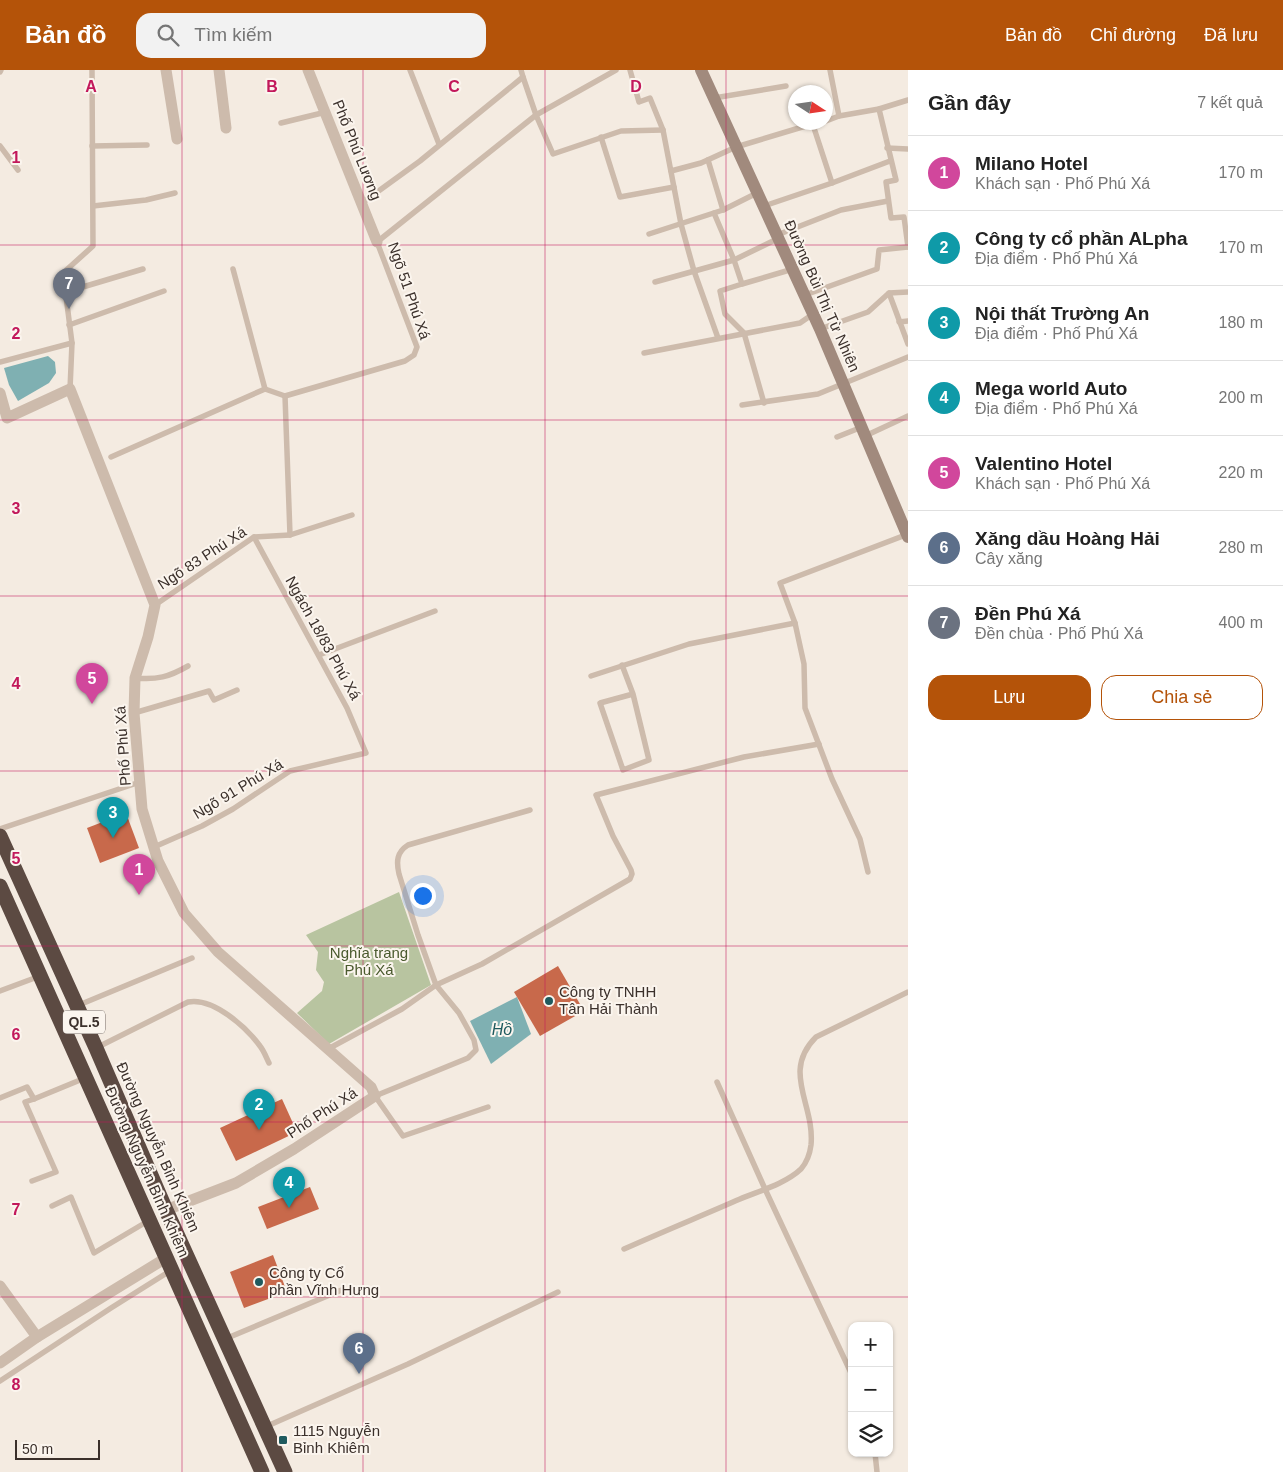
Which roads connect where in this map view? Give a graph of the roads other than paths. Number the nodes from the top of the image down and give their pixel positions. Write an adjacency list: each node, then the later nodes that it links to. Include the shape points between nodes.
1 (92, 70): 30 (lane)
2 (166, 70): 26 (street)
3 (219, 70): 21 (street)
4 (308, 70): 16 (street, Phố Phú Lương)
5 (410, 70): 27 (lane)
6 (520, 70): 11 (lane)
7 (616, 70): 17 (lane, Ngõ 51 Phú Xá)
8 (630, 70): 22 (lane, via 639,102 650,98)
9 (701, 70): 13 (street, Đường Bùi Thị Từ Nhiên)
10 (830, 70): 18 (lane)
11 (523, 77): 17 (lane); 27 (lane)
12 (786, 86): 13 (lane)
13 (714, 98): 31 (street, Đường Bùi Thị Từ Nhiên)
14 (908, 100): 15 (lane)
15 (879, 109): 18 (lane); 32 (lane)
16 (326, 112): 20 (lane); 43 (street, Phố Phú Lương)
17 (536, 115): 25 (lane, via 553,154); 52 (lane, Ngõ 51 Phú Xá)
18 (838, 116): 19 (lane)
19 (833, 118)
20 (281, 123)
21 (226, 128)
22 (663, 130): 25 (lane, via 621,130); 37 (lane)
23 (796, 130): 31 (lane)
24 (815, 130): 38 (lane)
25 (601, 137): 39 (lane, via 620,197)
26 (177, 139)
27 (439, 144): 43 (lane)
28 (147, 145): 30 (lane)
29 (0, 146): 36 (lane)
30 (92, 146): 44 (lane)
31 (736, 147): 34 (lane); 40 (street, Đường Bùi Thị Từ Nhiên)
32 (887, 148): 33 (lane); 35 (lane)
33 (908, 149)
34 (708, 160): 37 (lane); 46 (lane)
35 (890, 161): 38 (lane); 42 (lane, via 896,180 886,182)
36 (18, 170)
37 (671, 171): 39 (lane)
38 (832, 183): 45 (lane)
39 (674, 187): 49 (lane)
40 (757, 192): 45 (street, Đường Bùi Thị Từ Nhiên); 46 (lane)
41 (175, 193): 44 (lane)
42 (888, 201): 48 (lane, via 891,218); 51 (lane, via 841,210)
43 (362, 203): 52 (street, Phố Phú Lương)
44 (93, 206): 62 (lane, via 93,246 63,273)
45 (764, 206): 51 (street, Đường Bùi Thị Từ Nhiên)
46 (723, 210): 47 (lane)
47 (714, 213): 49 (lane); 54 (lane)
48 (906, 216): 53 (lane)
49 (681, 224): 50 (lane); 58 (lane)
50 (649, 234)
51 (777, 235): 54 (lane, via 777,239); 57 (street, Đường Bùi Thị Từ Nhiên)
52 (377, 242): 82 (lane, Ngõ 51 Phú Xá, via 417,347 414,355 405,361)
53 (908, 247): 65 (lane, via 879,250 877,269)
54 (734, 260): 58 (lane); 60 (lane)
55 (143, 269): 62 (lane)
56 (233, 269): 79 (lane)
57 (793, 269): 60 (lane); 65 (street, Đường Bùi Thị Từ Nhiên)
58 (694, 271): 59 (lane); 72 (lane)
59 (655, 282)
60 (742, 284): 71 (lane, via 720,291 725,314)
61 (164, 291): 69 (lane)
62 (66, 292): 69 (lane)
63 (908, 292): 64 (lane)
64 (888, 293): 68 (lane); 70 (lane, via 868,312)
65 (805, 295): 66 (street, Đường Bùi Thị Từ Nhiên)
66 (813, 314): 70 (street, Đường Bùi Thị Từ Nhiên); 71 (lane, via 800,323)
67 (908, 321): 68 (lane)
68 (899, 322): 74 (lane)
69 (70, 324): 73 (lane)
70 (820, 329): 78 (street, Đường Bùi Thị Từ Nhiên)
71 (744, 333): 72 (lane); 83 (lane)
72 (718, 338): 75 (lane)
73 (72, 343): 77 (lane); 80 (lane)
74 (908, 344)
75 (644, 353)
76 (908, 357): 78 (lane)
77 (0, 362)
78 (843, 383): 83 (lane, via 818,394); 87 (street, Đường Bùi Thị Từ Nhiên)
79 (265, 389): 82 (lane); 89 (lane)
80 (70, 390): 86 (street); 94 (street)
81 (0, 392): 86 (street)
82 (285, 396): 91 (lane)
83 (764, 403): 84 (lane)
84 (742, 405)
85 (908, 416): 87 (lane)
86 (4, 420)
87 (863, 432): 88 (lane); 92 (street, Đường Bùi Thị Từ Nhiên)
88 (837, 437)
89 (110, 457)
90 (352, 515): 91 (lane, Ngõ 83 Phú Xá)
91 (290, 535): 93 (lane, Ngõ 83 Phú Xá)
92 (908, 535): 96 (lane, via 780,583)
93 (254, 537): 94 (lane, Ngõ 83 Phú Xá); 97 (lane, Ngách 18/83 Phú Xá)
94 (155, 605): 101 (street, Phố Phú Xá)
95 (435, 611): 97 (lane)
96 (795, 622): 98 (lane, via 689,644); 105 (lane, via 804,664 805,708)
97 (319, 655): 106 (lane, Ngách 18/83 Phú Xá)
98 (622, 665): 100 (lane); 103 (lane)
99 (188, 666): 101 (lane, via 155,680)
100 (591, 676)
101 (135, 678): 104 (street, Phố Phú Xá)
102 (237, 690): 104 (lane, via 214,700 209,691)
103 (633, 694): 103 (lane, via 649,760 623,770 600,703)
104 (134, 713): 107 (street, Phố Phú Xá)
105 (819, 744): 112 (lane, via 860,839); 116 (lane, via 744,757 596,795 631,870 630,879 482,964)
106 (366, 753): 111 (lane, Ngõ 91 Phú Xá, via 290,771 233,809)
107 (140, 782): 109 (lane); 111 (street, Phố Phú Xá, via 142,809)
108 (530, 810): 116 (lane, via 401,849 397,865 399,874)
109 (0, 829)
110 (0, 836): 119 (highway, Đường Nguyễn Bỉnh Khiêm / QL.5)
111 (154, 847): 121 (street, Phố Phú Xá, via 184,913 218,952)
112 (868, 872)
113 (0, 886): 115 (highway, Đường Nguyễn Bình Khiêm / QL.5)
114 (192, 958): 119 (lane)
115 (40, 976): 117 (lane); 123 (highway, Đường Nguyễn Bình Khiêm / QL.5)
116 (436, 985): 121 (lane, via 402,1009); 125 (lane, via 459,1013 476,1050 468,1058)
117 (0, 992)
118 (908, 992): 130 (lane, via 816,1037 807,1047 799,1072 812,1131 810,1153 802,1168)
119 (77, 1006): 120 (highway, Đường Nguyễn Bỉnh Khiêm / QL.5)
120 (96, 1048): 122 (lane, via 197,1000 208,1003 235,1021 261,1046); 132 (highway, Đường Nguyễn Bỉnh Khiêm / QL.5)
121 (328, 1049): 125 (street, Phố Phú Xá, via 371,1087)
122 (269, 1063)
123 (85, 1078): 127 (lane); 133 (highway, Đường Nguyễn Bình Khiêm / QL.5)
124 (717, 1082): 130 (lane)
125 (375, 1096): 128 (lane, via 403,1136); 132 (street, Phố Phú Xá, via 236,1183)
126 (0, 1098): 127 (lane, via 27,1087)
127 (34, 1099): 129 (lane, via 25,1102 56,1172)
128 (488, 1108)
129 (32, 1181)
130 (765, 1189): 134 (lane); 142 (lane)
131 (52, 1206): 133 (lane, via 71,1197 94,1253)
132 (166, 1210): 133 (highway); 140 (highway, Đường Nguyễn Bỉnh Khiêm / QL.5)
133 (149, 1220): 135 (highway, Đường Nguyễn Bình Khiêm / QL.5)
134 (624, 1249)
135 (169, 1264): 139 (street); 143 (lane, via 111,1308); 146 (highway, Đường Nguyễn Bình Khiêm / QL.5)
136 (0, 1286): 139 (street)
137 (344, 1289): 140 (lane)
138 (558, 1292): 144 (lane, via 408,1364)
139 (38, 1338): 141 (street)
140 (225, 1339): 144 (highway, Đường Nguyễn Bỉnh Khiêm / QL.5)
141 (0, 1363)
142 (848, 1367)
143 (0, 1381)
144 (265, 1427): 147 (highway, Đường Nguyễn Bỉnh Khiêm / QL.5)
145 (875, 1457): 148 (lane)
146 (262, 1472)
147 (285, 1472)
148 (877, 1472)

